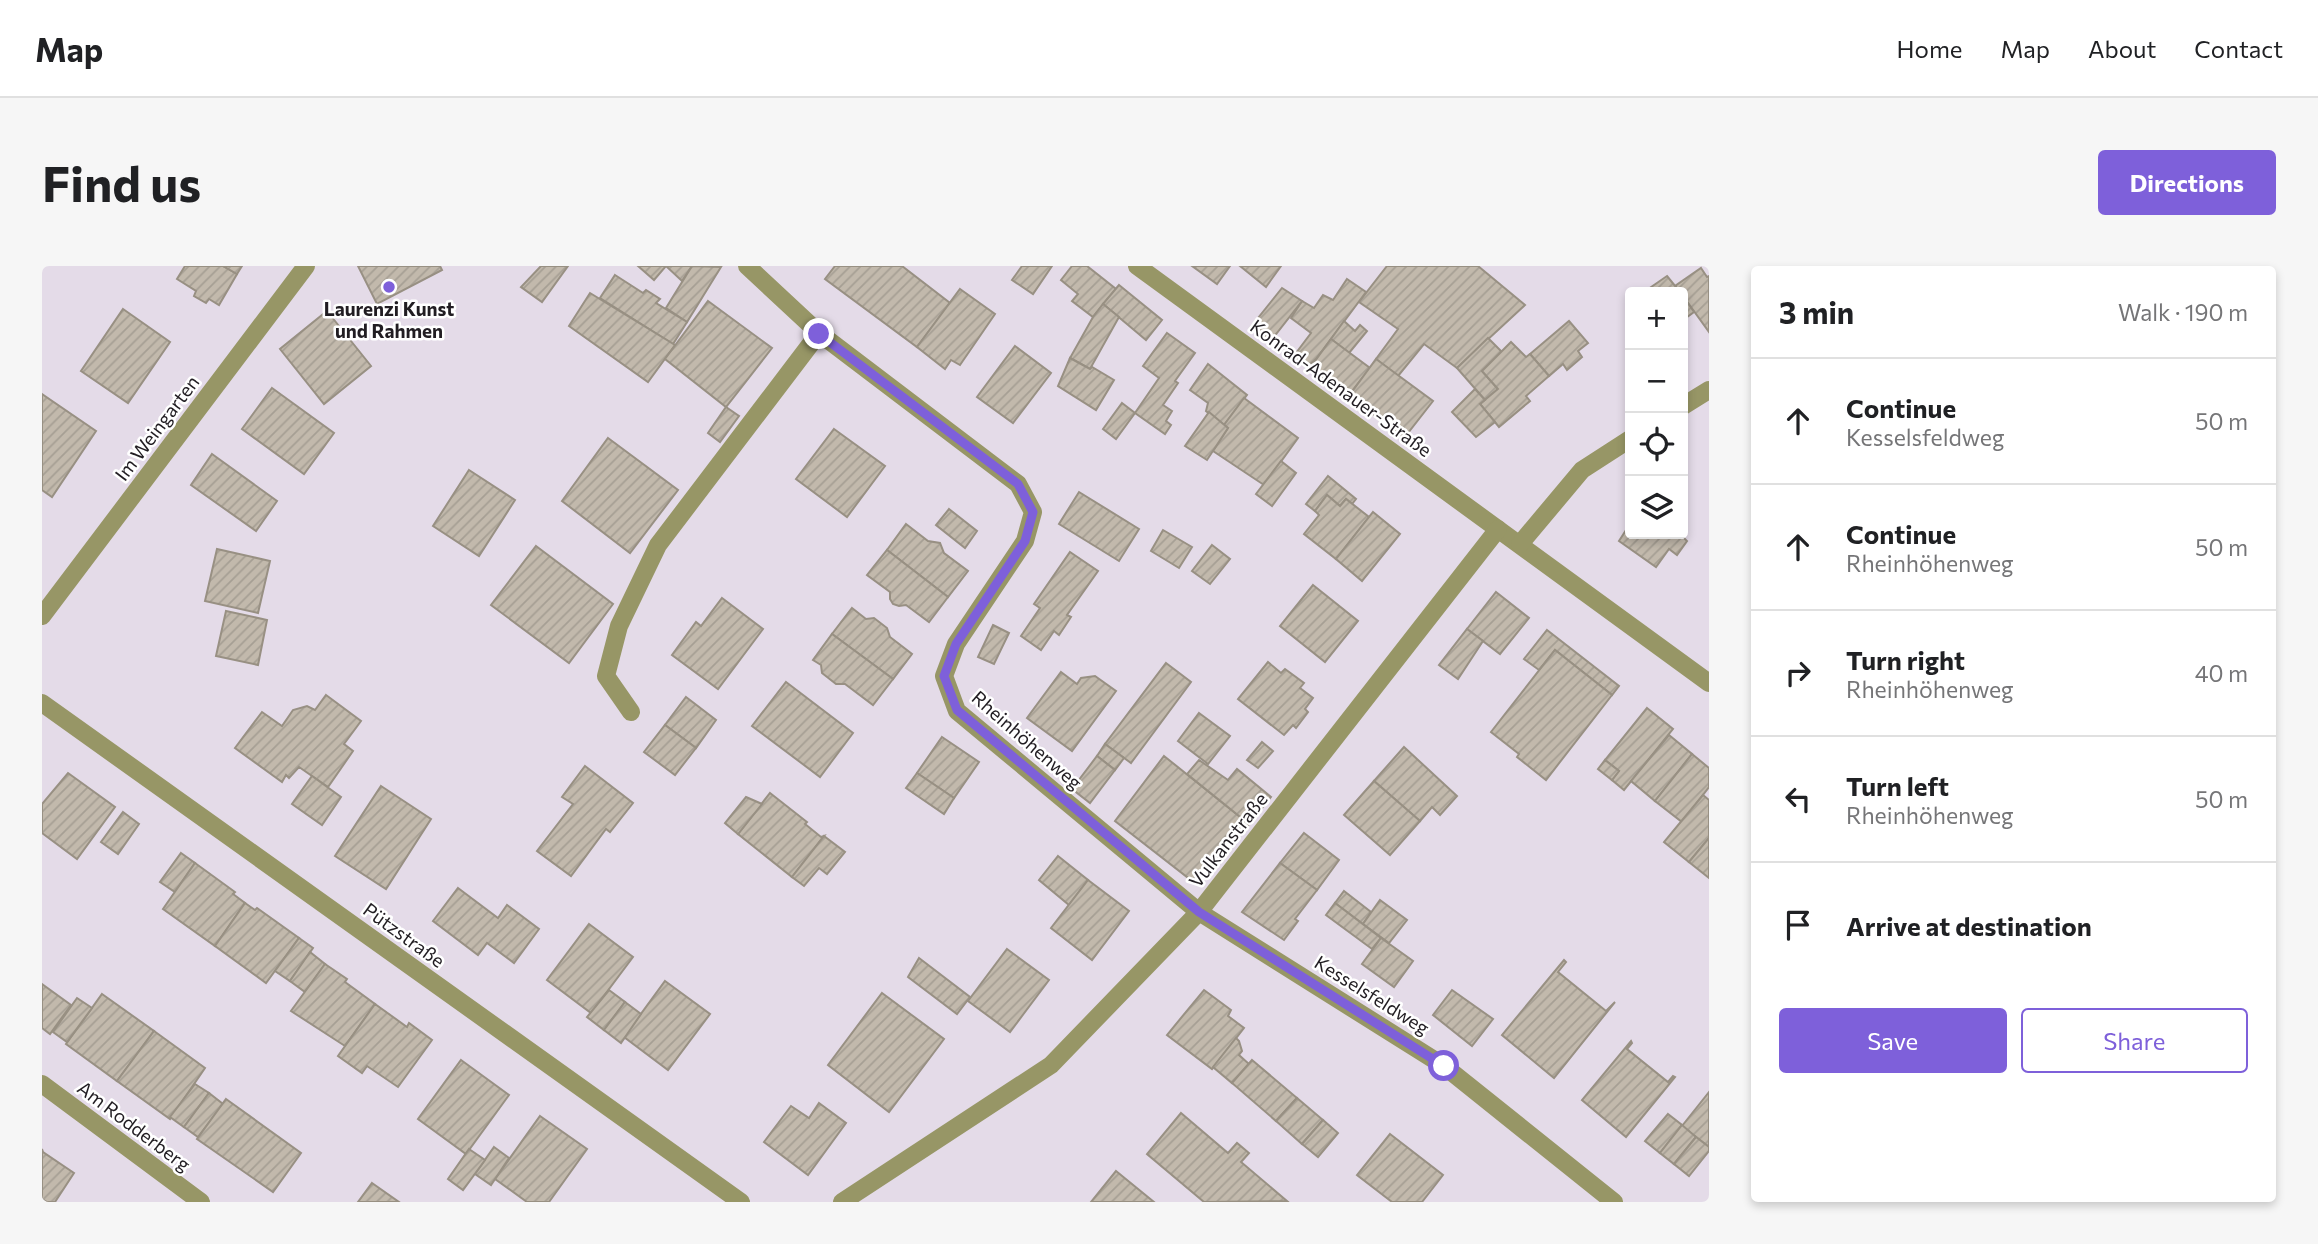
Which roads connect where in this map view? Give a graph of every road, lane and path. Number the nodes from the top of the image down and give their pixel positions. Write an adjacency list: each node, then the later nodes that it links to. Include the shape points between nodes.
1 (306, 266): 10 (street, Im Weingarten)
2 (747, 266): 4 (street, Rheinhöhenweg)
3 (1137, 266): 8 (street, Konrad-Adenauer-Straße)
4 (819, 334): 13 (street, via 653,556 619,626 606,676); 14 (street, Rheinhöhenweg, via 1018,484 1033,512 1025,541 956,644 944,676 957,710)
5 (1709, 390): 6 (street)
6 (1688, 403)
7 (1625, 442): 9 (street, via 1582,470)
8 (1498, 529): 9 (street, Konrad-Adenauer-Straße); 14 (street, Vulkanstraße)
9 (1520, 544): 11 (street, Konrad-Adenauer-Straße)
10 (42, 616)
11 (1709, 683)
12 (42, 703): 17 (street, Pützstraße)
13 (631, 712)
14 (1199, 912): 18 (street, Vulkanstraße, via 1051,1065); 19 (street, Kesselsfeldweg, via 1444,1066)
15 (42, 1084): 16 (street, Am Rodderberg)
16 (201, 1202)
17 (741, 1202)
18 (842, 1202)
19 (1614, 1202)

